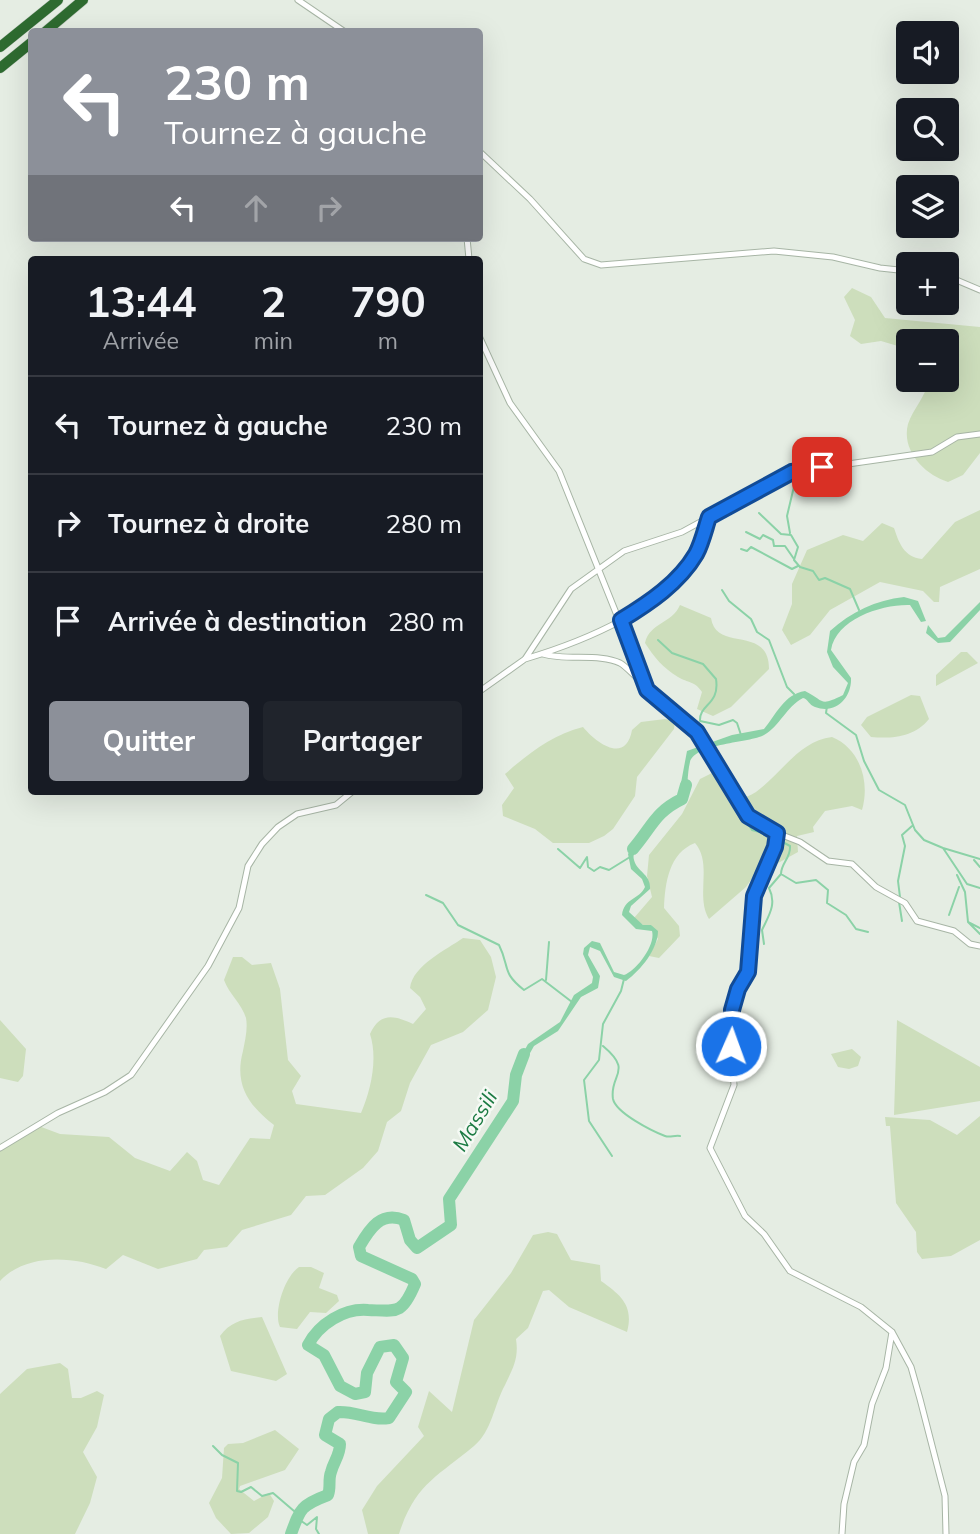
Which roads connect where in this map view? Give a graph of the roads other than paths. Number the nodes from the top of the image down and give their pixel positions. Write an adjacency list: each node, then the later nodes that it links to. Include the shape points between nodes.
1 (58, 0): 7 (highway)
2 (83, 0): 4 (highway)
3 (298, 0): 5 (street)
4 (50, 28)
5 (339, 28)
6 (28, 46): 8 (highway)
7 (0, 47)
8 (0, 68)
9 (483, 155): 10 (street, via 592,263 774,251)
10 (896, 269)
11 (959, 281): 12 (street)
12 (980, 290)
13 (483, 344): 16 (street, via 510,403 559,471)
14 (980, 434): 15 (street, via 957,437 932,452 792,472)
15 (709, 517): 16 (street, via 624,551); 17 (street, via 698,552 688,565 649,603)
16 (599, 566): 17 (street); 19 (street, via 571,589)
17 (621, 620): 18 (street); 20 (street)
18 (543, 654): 19 (street); 20 (street, via 619,663)
19 (525, 659): 21 (street)
20 (643, 683): 23 (street, via 697,732 748,816)
21 (483, 689)
22 (348, 795): 25 (street, via 336,805 297,814 262,844 248,866 239,908 208,965 131,1075)
23 (777, 833): 24 (street, via 828,861 852,864 877,887 905,902 917,921 954,931); 26 (street, via 754,896 748,972 732,1010 734,1085 710,1148 745,1216 790,1271 861,1307)
24 (980, 946)
25 (0, 1148)
26 (892, 1332): 27 (street, via 867,1435 854,1461); 28 (street, via 911,1367 920,1399 944,1496)
27 (842, 1534)
28 (946, 1534)

